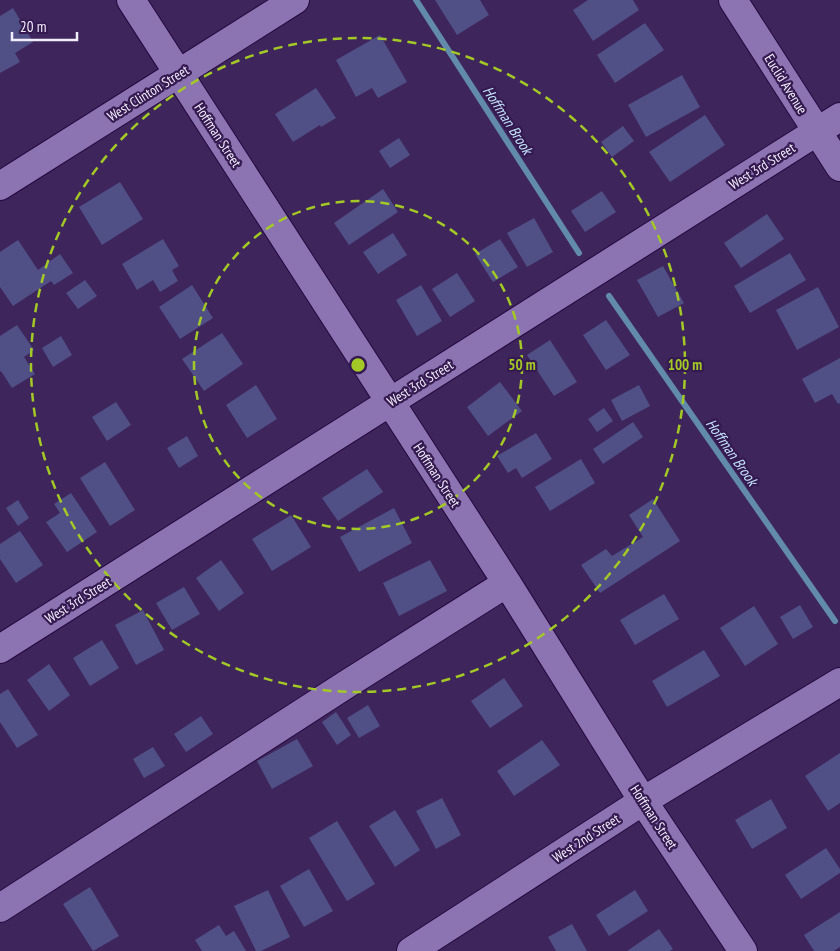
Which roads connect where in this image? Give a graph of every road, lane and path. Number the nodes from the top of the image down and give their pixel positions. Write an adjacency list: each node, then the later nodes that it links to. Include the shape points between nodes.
1 (131, 0): 4 (street, Hoffman Street)
2 (295, 0): 4 (street, West Clinton Street)
3 (733, 0): 6 (street, Euclid Avenue)
4 (178, 74): 8 (street, West Clinton Street); 9 (street, Hoffman Street)
5 (840, 117): 6 (street, West 3rd Street)
6 (817, 132): 7 (street, Euclid Avenue); 9 (street, West 3rd Street)
7 (840, 167)
8 (0, 186)
9 (390, 402): 10 (street, Hoffman Street); 11 (street, West 3rd Street)
10 (507, 584): 13 (street, Hoffman Street); 14 (street)
11 (0, 649)
12 (840, 682): 13 (street, West 2nd Street)
13 (643, 801): 15 (street, West 2nd Street); 16 (street, Hoffman Street)
14 (0, 908)
15 (411, 951)
16 (743, 951)

